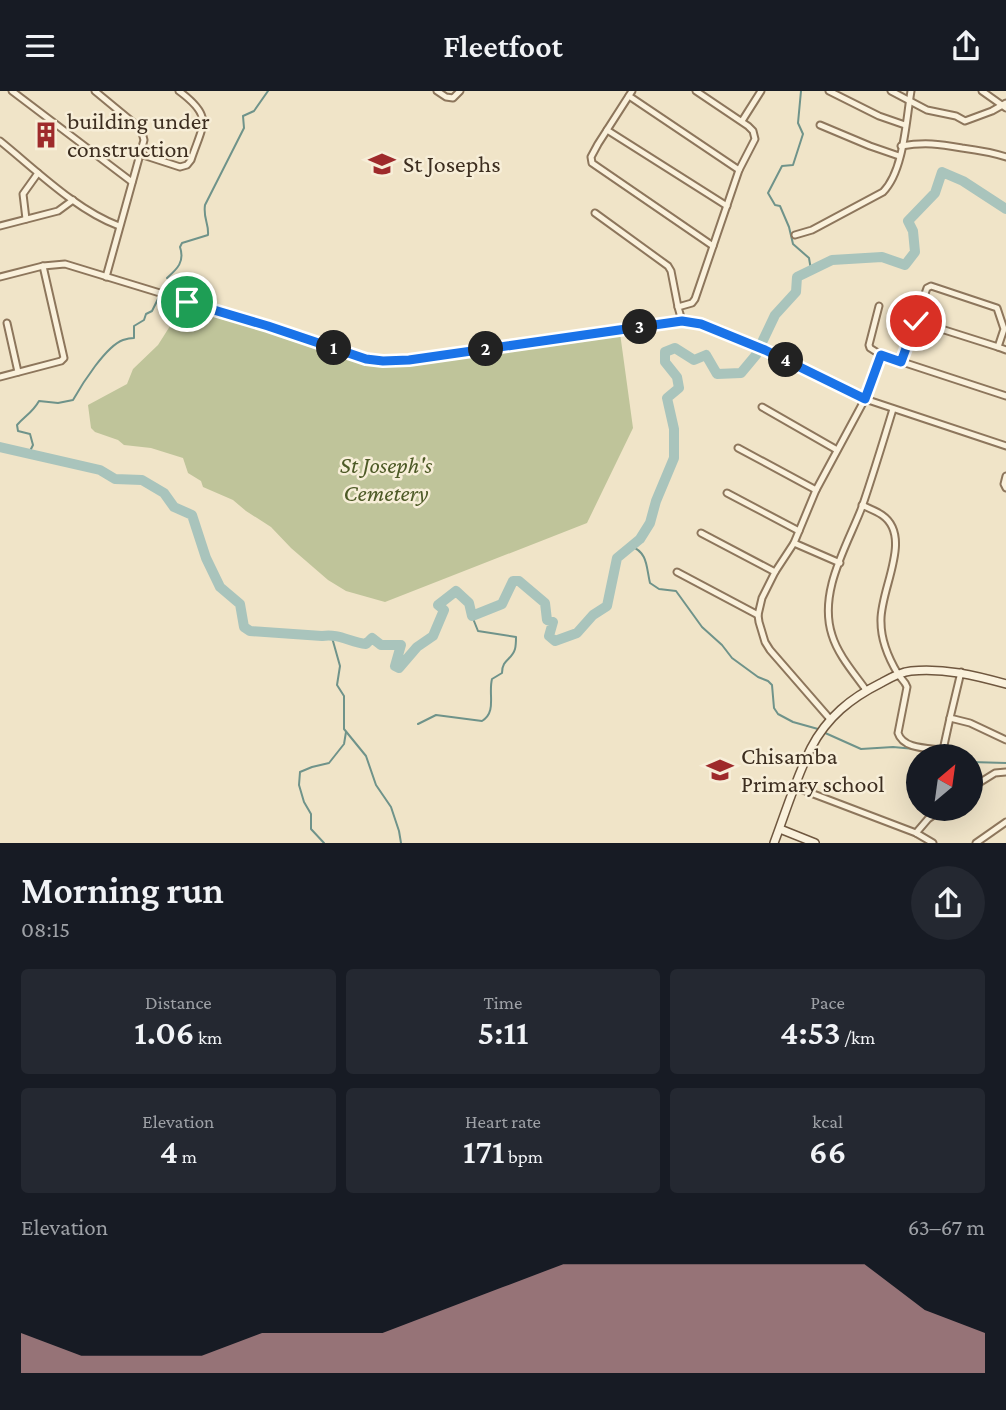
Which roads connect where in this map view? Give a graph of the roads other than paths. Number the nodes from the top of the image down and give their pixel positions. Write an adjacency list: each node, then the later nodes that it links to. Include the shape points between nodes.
1 (12, 91): 29 (street)
2 (94, 91): 24 (street, via 141,129)
3 (179, 91): 15 (street)
4 (196, 91): 15 (street)
5 (437, 91): 6 (street, via 453,98)
6 (460, 91)
7 (696, 91): 13 (street)
8 (761, 91): 18 (street)
9 (829, 91): 20 (street)
10 (891, 91): 16 (street)
11 (911, 91): 16 (street)
12 (982, 91): 17 (street)
13 (705, 93): 18 (street)
14 (630, 94): 21 (street); 27 (street)
15 (190, 99): 24 (street, via 204,119 187,165 180,167)
16 (909, 101): 17 (street, via 965,121); 20 (street)
17 (1005, 105)
18 (742, 121): 27 (street, via 755,139)
19 (820, 125): 25 (street)
20 (905, 125): 23 (street)
21 (607, 130): 31 (street); 37 (street, via 592,163)
22 (1, 143): 28 (street)
23 (901, 146): 25 (street); 26 (street, via 935,143)
24 (140, 154): 29 (street)
25 (899, 156): 36 (street, via 883,192)
26 (1006, 157)
27 (739, 170): 31 (street)
28 (38, 173): 30 (street); 33 (street, via 23,194)
29 (132, 182): 35 (street)
30 (73, 199): 33 (street, via 58,211); 35 (street)
31 (727, 206): 37 (street)
32 (595, 213): 42 (street, via 668,266)
33 (26, 219): 34 (street)
34 (0, 226)
35 (120, 226): 40 (street)
36 (795, 235)
37 (713, 246): 42 (street, via 695,299)
38 (43, 266): 39 (street); 40 (street, via 65,264); 50 (street, via 64,358)
39 (0, 277)
40 (106, 277): 43 (street, via 383,361)
41 (879, 306): 48 (street, via 869,345)
42 (678, 307): 43 (street)
43 (682, 321): 53 (street, via 765,350)
44 (916, 321): 46 (street); 46 (street, via 932,286 997,308 1004,329); 49 (street)
45 (7, 323): 50 (street)
46 (998, 347): 47 (street)
47 (1006, 350)
48 (881, 355): 49 (street); 53 (street)
49 (901, 362): 52 (street)
50 (18, 372): 51 (street)
51 (0, 377)
52 (1006, 397)
53 (865, 399): 55 (street); 58 (street)
54 (762, 407): 58 (street)
55 (893, 409): 56 (street); 63 (street)
56 (1006, 446)
57 (738, 448): 61 (street)
58 (838, 450): 61 (street)
59 (1006, 476): 60 (street)
60 (1006, 488)
61 (816, 490): 64 (street)
62 (727, 493): 64 (street)
63 (862, 505): 67 (street); 72 (street, via 882,515 895,535 881,624)
64 (799, 531): 66 (street)
65 (701, 533): 69 (street)
66 (794, 543): 67 (street); 69 (street)
67 (840, 563): 74 (street, via 829,601 831,634)
68 (677, 572): 70 (street)
69 (775, 572): 70 (street)
70 (758, 615): 76 (street, via 770,650)
71 (961, 672): 72 (street); 73 (street); 75 (street)
72 (898, 674): 74 (street); 78 (street, via 906,687 898,733)
73 (1006, 684)
74 (866, 690): 76 (street)
75 (950, 718): 77 (street); 79 (street)
76 (830, 719): 82 (street)
77 (1006, 740)
78 (906, 744)
79 (945, 744)
80 (1006, 772): 81 (street)
81 (984, 780)
82 (794, 787): 85 (street); 86 (street)
83 (926, 821): 86 (street)
84 (1006, 822): 90 (street)
85 (780, 828): 87 (street); 88 (street)
86 (916, 833): 89 (street)
87 (774, 843)
88 (815, 843)
89 (933, 843)
90 (976, 843)

